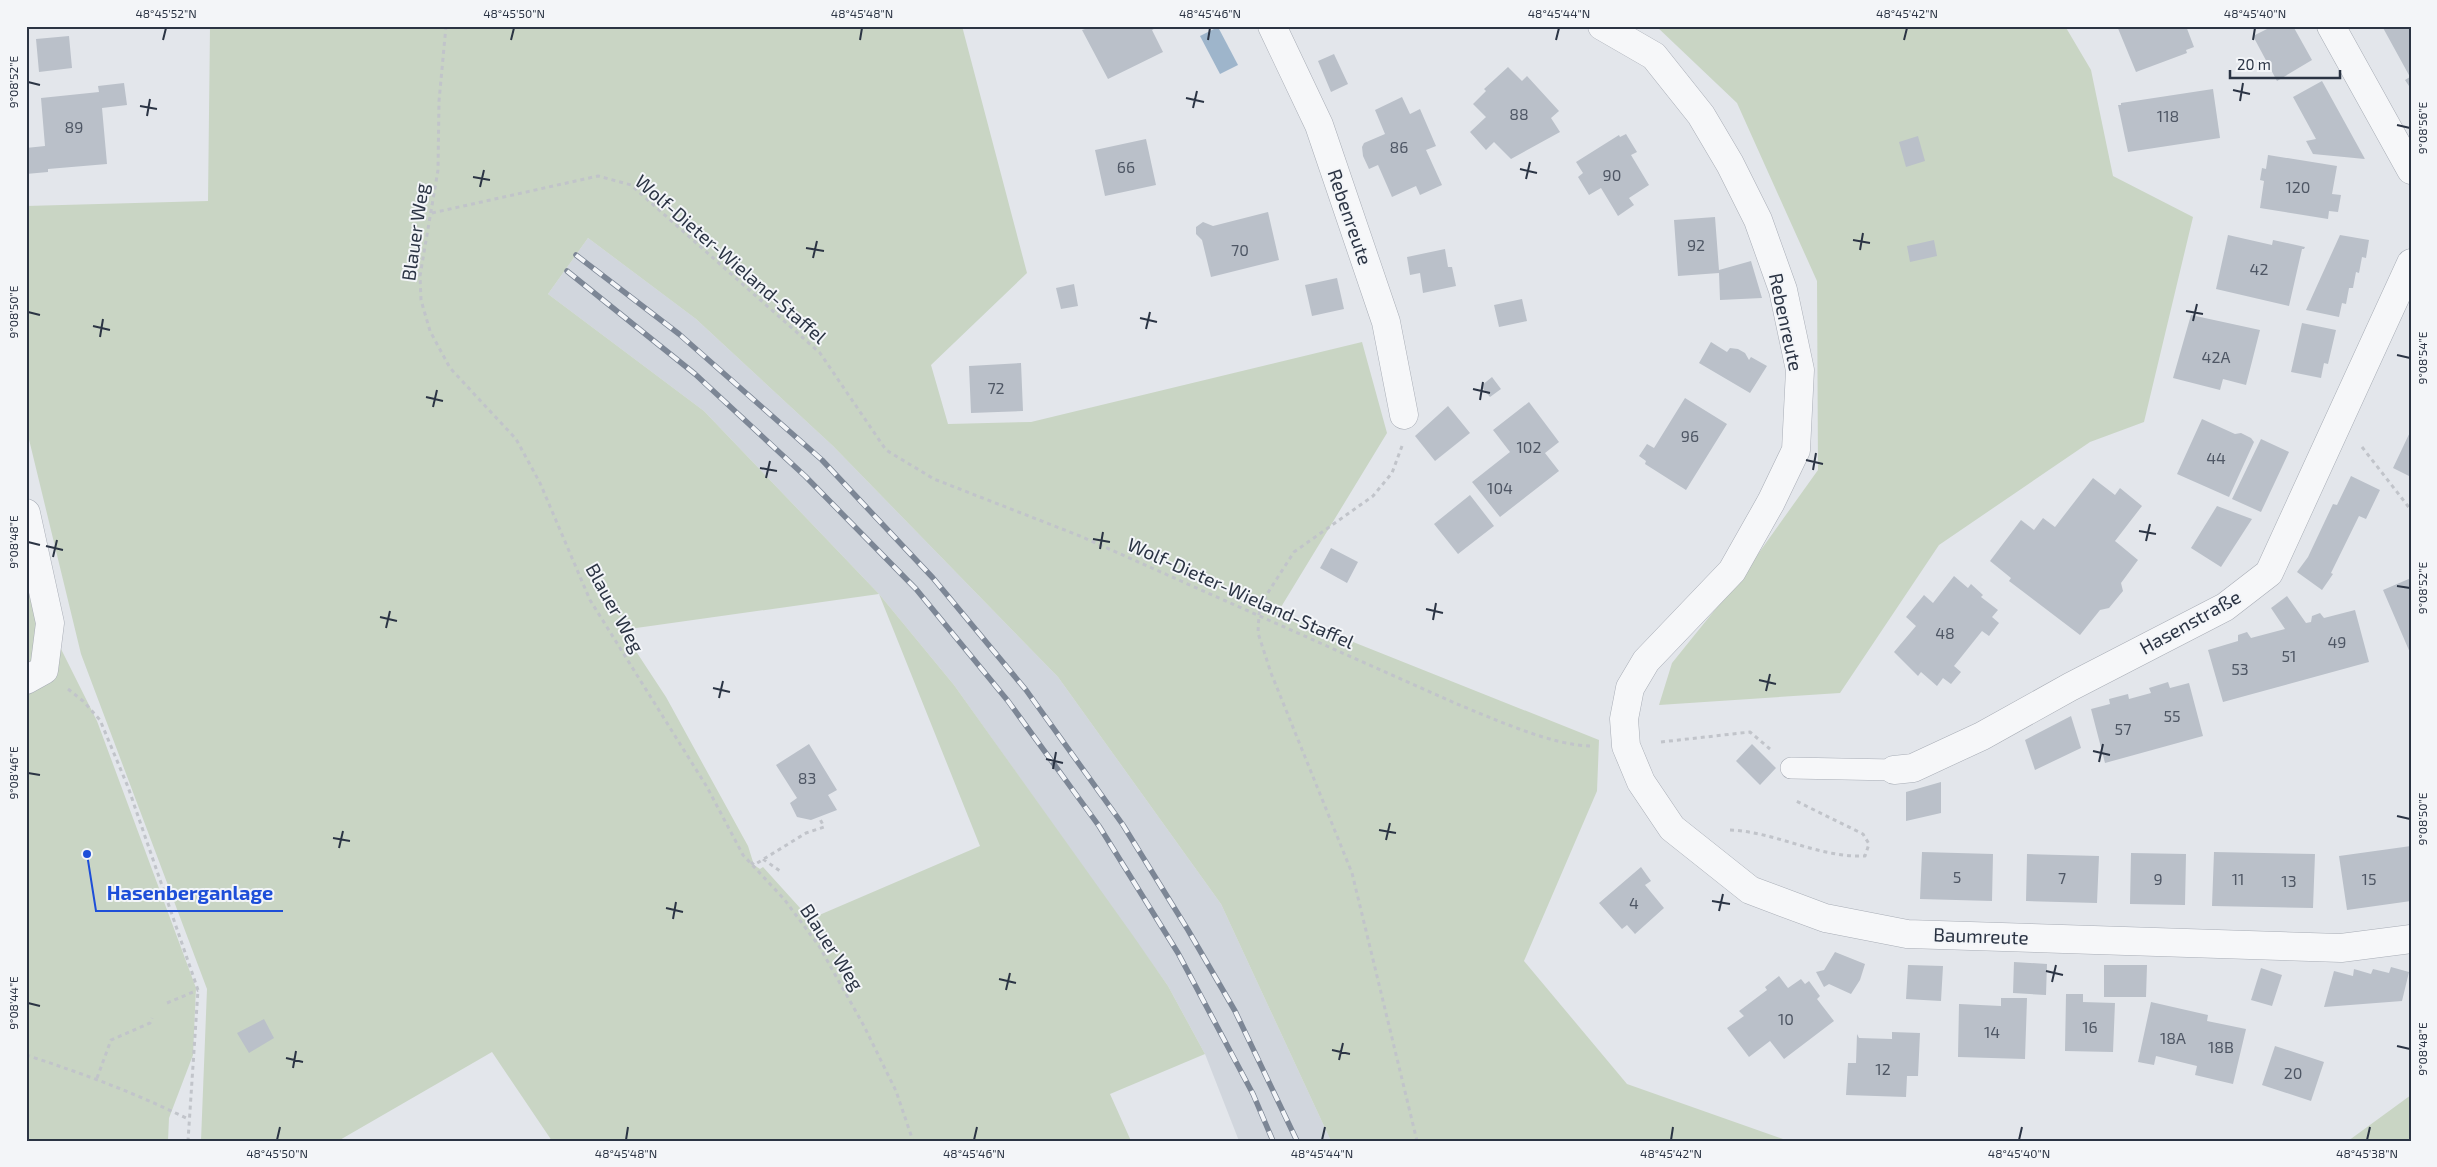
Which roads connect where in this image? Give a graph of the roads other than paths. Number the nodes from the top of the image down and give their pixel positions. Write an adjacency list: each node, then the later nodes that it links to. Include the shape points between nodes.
1 (1272, 26): 6 (street, Rebenreute, via 1319,125 1386,322)
2 (1602, 26): 9 (street, Rebenreute, via 1654,56 1701,116 1730,164 1758,220 1783,290 1800,370 1796,450 1732,571 1646,661 1630,688 1624,719)
3 (2331, 26): 4 (street)
4 (2411, 170)
5 (2411, 263): 11 (street, Hasenstraße, via 2268,573 2225,607 1982,736 1913,768)
6 (1404, 415)
7 (26, 513): 8 (street, via 50,624)
8 (35, 675)
9 (1626, 746): 12 (street, Baumreute, via 1641,782 1672,828 1750,890 1825,918 1907,934 2341,948)
10 (1792, 768): 11 (lane, Hasenstraße)
11 (1894, 770)
12 (2411, 939)

